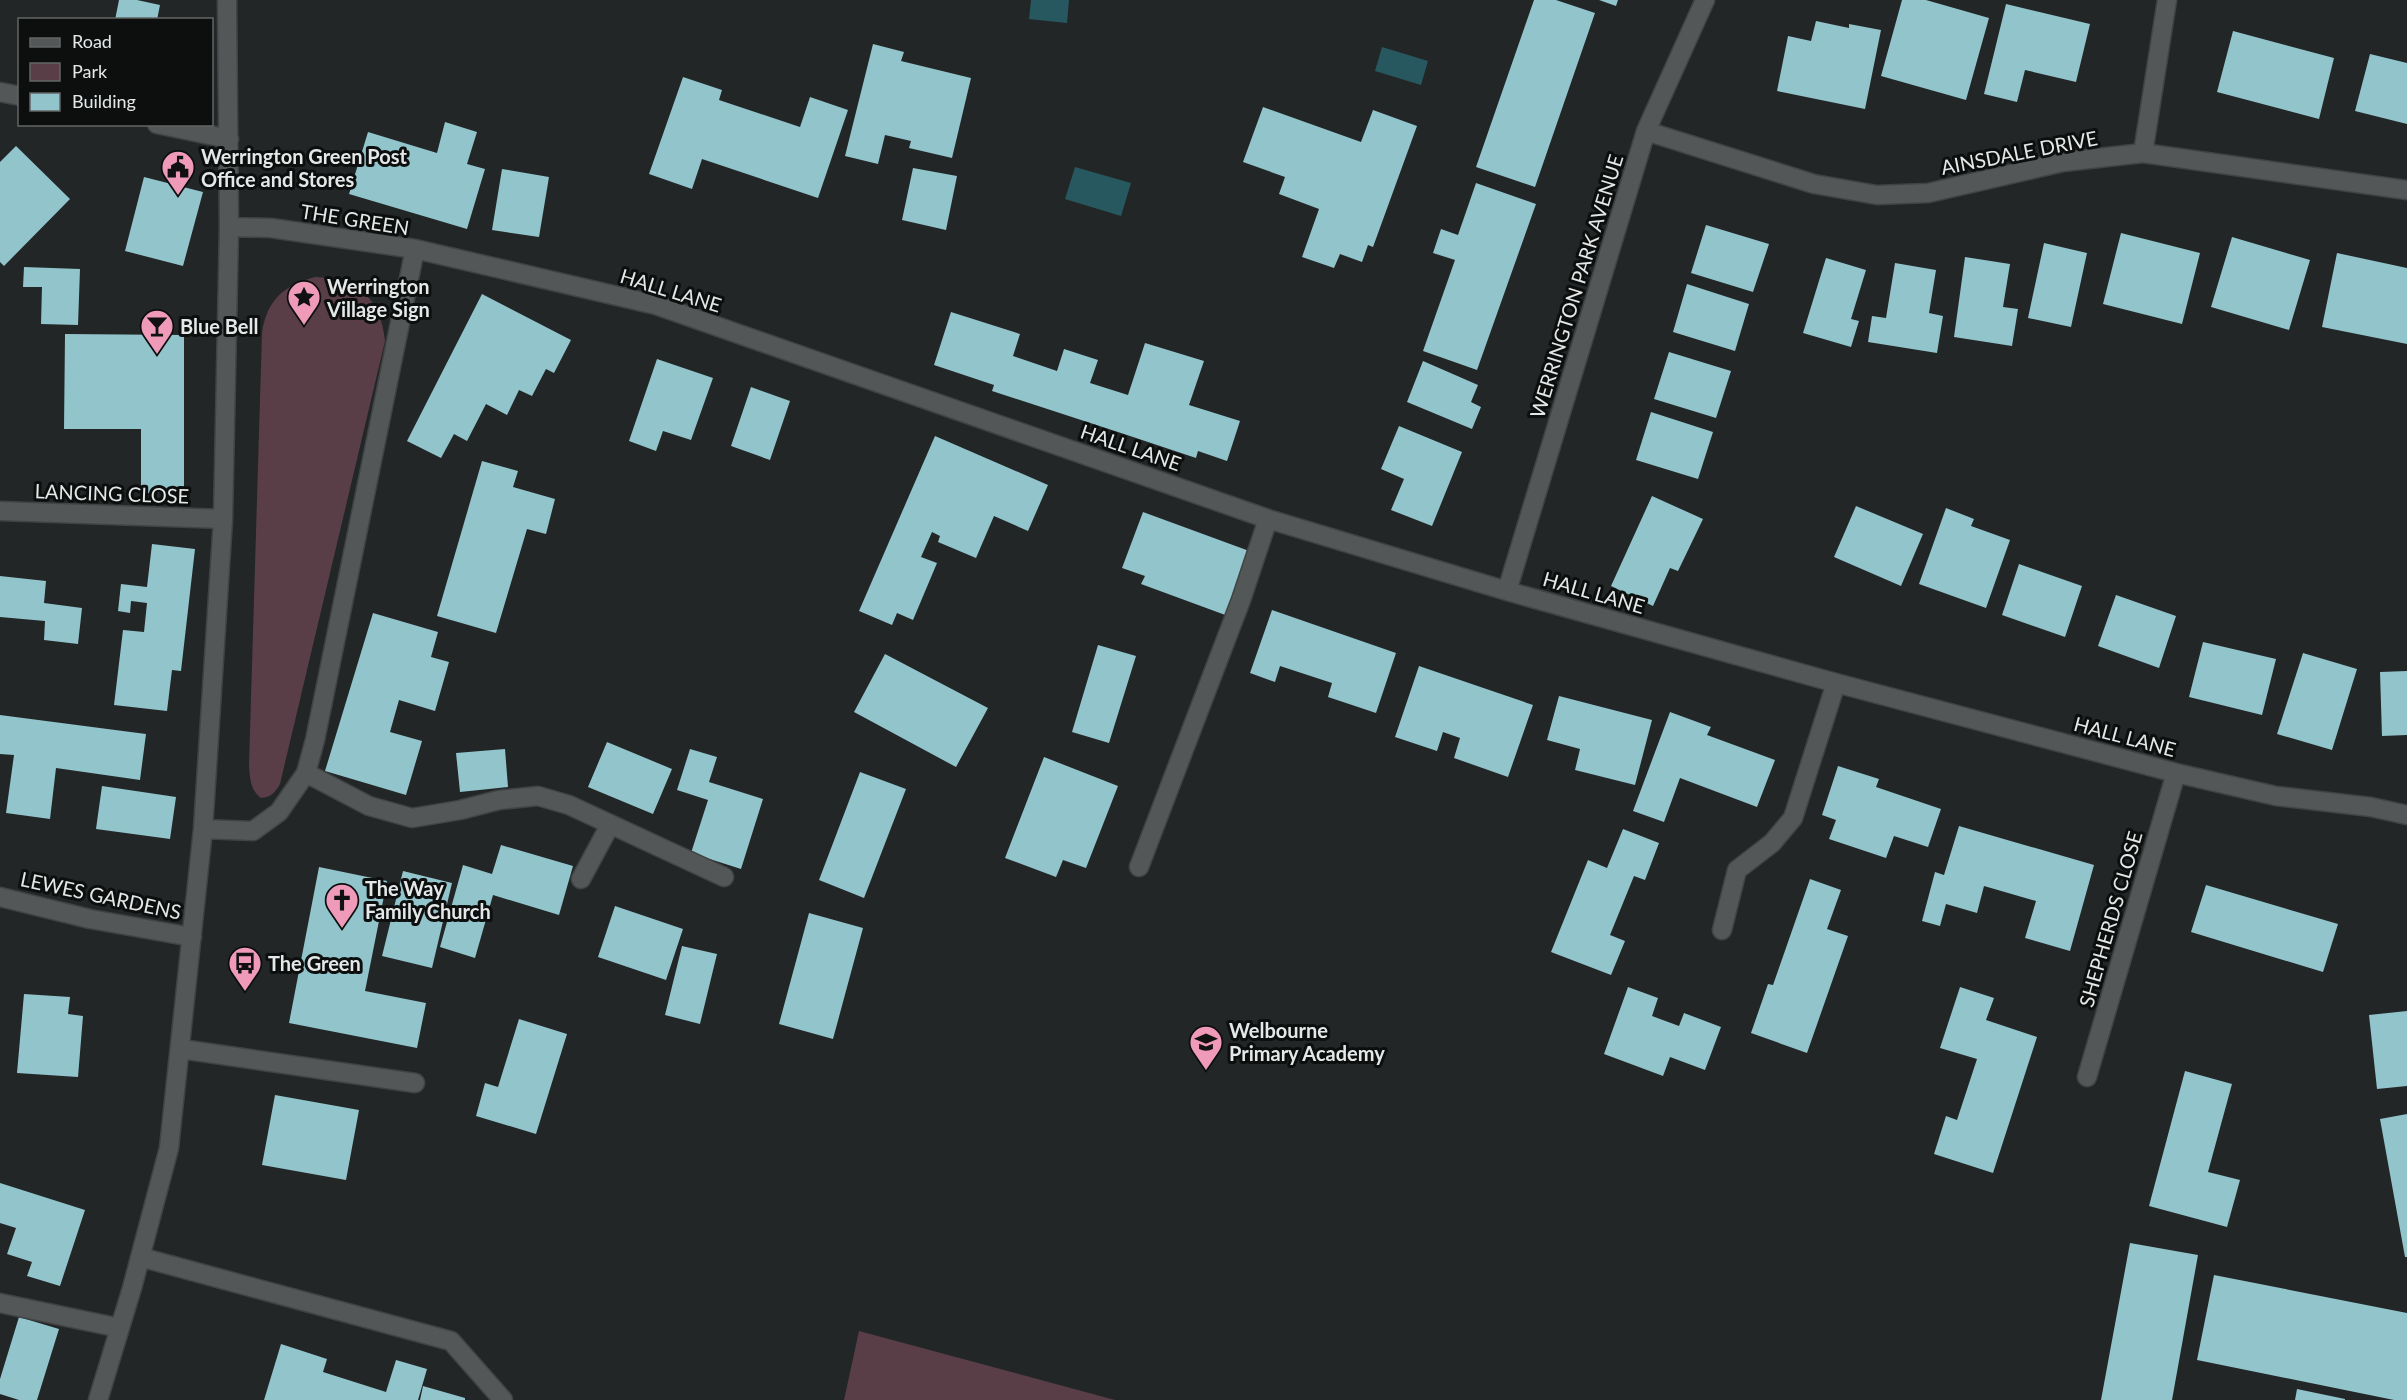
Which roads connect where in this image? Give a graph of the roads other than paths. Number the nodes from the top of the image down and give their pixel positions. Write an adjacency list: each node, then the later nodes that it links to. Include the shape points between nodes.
1 (227, 0): 8 (street)
2 (1705, 0): 7 (street, WERRINGTON PARK AVENUE)
3 (2167, 0): 9 (street)
4 (0, 92): 5 (street)
5 (18, 96)
6 (167, 126): 8 (street)
7 (1646, 131): 9 (street, AINSDALE DRIVE, via 1814,184 1877,195 1928,193 2063,162); 16 (street, WERRINGTON PARK AVENUE)
8 (229, 139): 11 (street)
9 (2143, 153): 10 (street, AINSDALE DRIVE)
10 (2407, 190)
11 (229, 227): 12 (street, THE GREEN, via 271,228); 14 (street)
12 (415, 249): 15 (street, HALL LANE, via 656,305); 18 (street, THE GREEN)
13 (0, 511): 14 (street, LANCING CLOSE)
14 (223, 519): 22 (street)
15 (1268, 519): 16 (street, HALL LANE); 23 (street)
16 (1507, 591): 17 (street, HALL LANE)
17 (1836, 683): 19 (street, HALL LANE); 27 (street, via 1794,818 1772,843 1737,870)
18 (306, 773): 21 (street, via 369,806 412,818 538,796 569,805); 22 (street, THE GREEN, via 279,812 253,831)
19 (2176, 773): 20 (street, HALL LANE, via 2276,796); 30 (street, SHEPHERDS CLOSE)
20 (2407, 815)
21 (610, 825): 24 (street); 25 (street)
22 (203, 829): 28 (street)
23 (1139, 867)
24 (724, 877)
25 (581, 879)
26 (0, 897): 28 (street, LEWES GARDENS, via 90,919)
27 (1722, 930)
28 (192, 937): 29 (street)
29 (181, 1049): 31 (street); 32 (street, via 169,1148)
30 (2087, 1077)
31 (415, 1083)
32 (140, 1257): 34 (street); 36 (street, via 451,1341)
33 (0, 1303): 34 (street)
34 (120, 1328): 35 (street)
35 (98, 1400)
36 (503, 1400)

